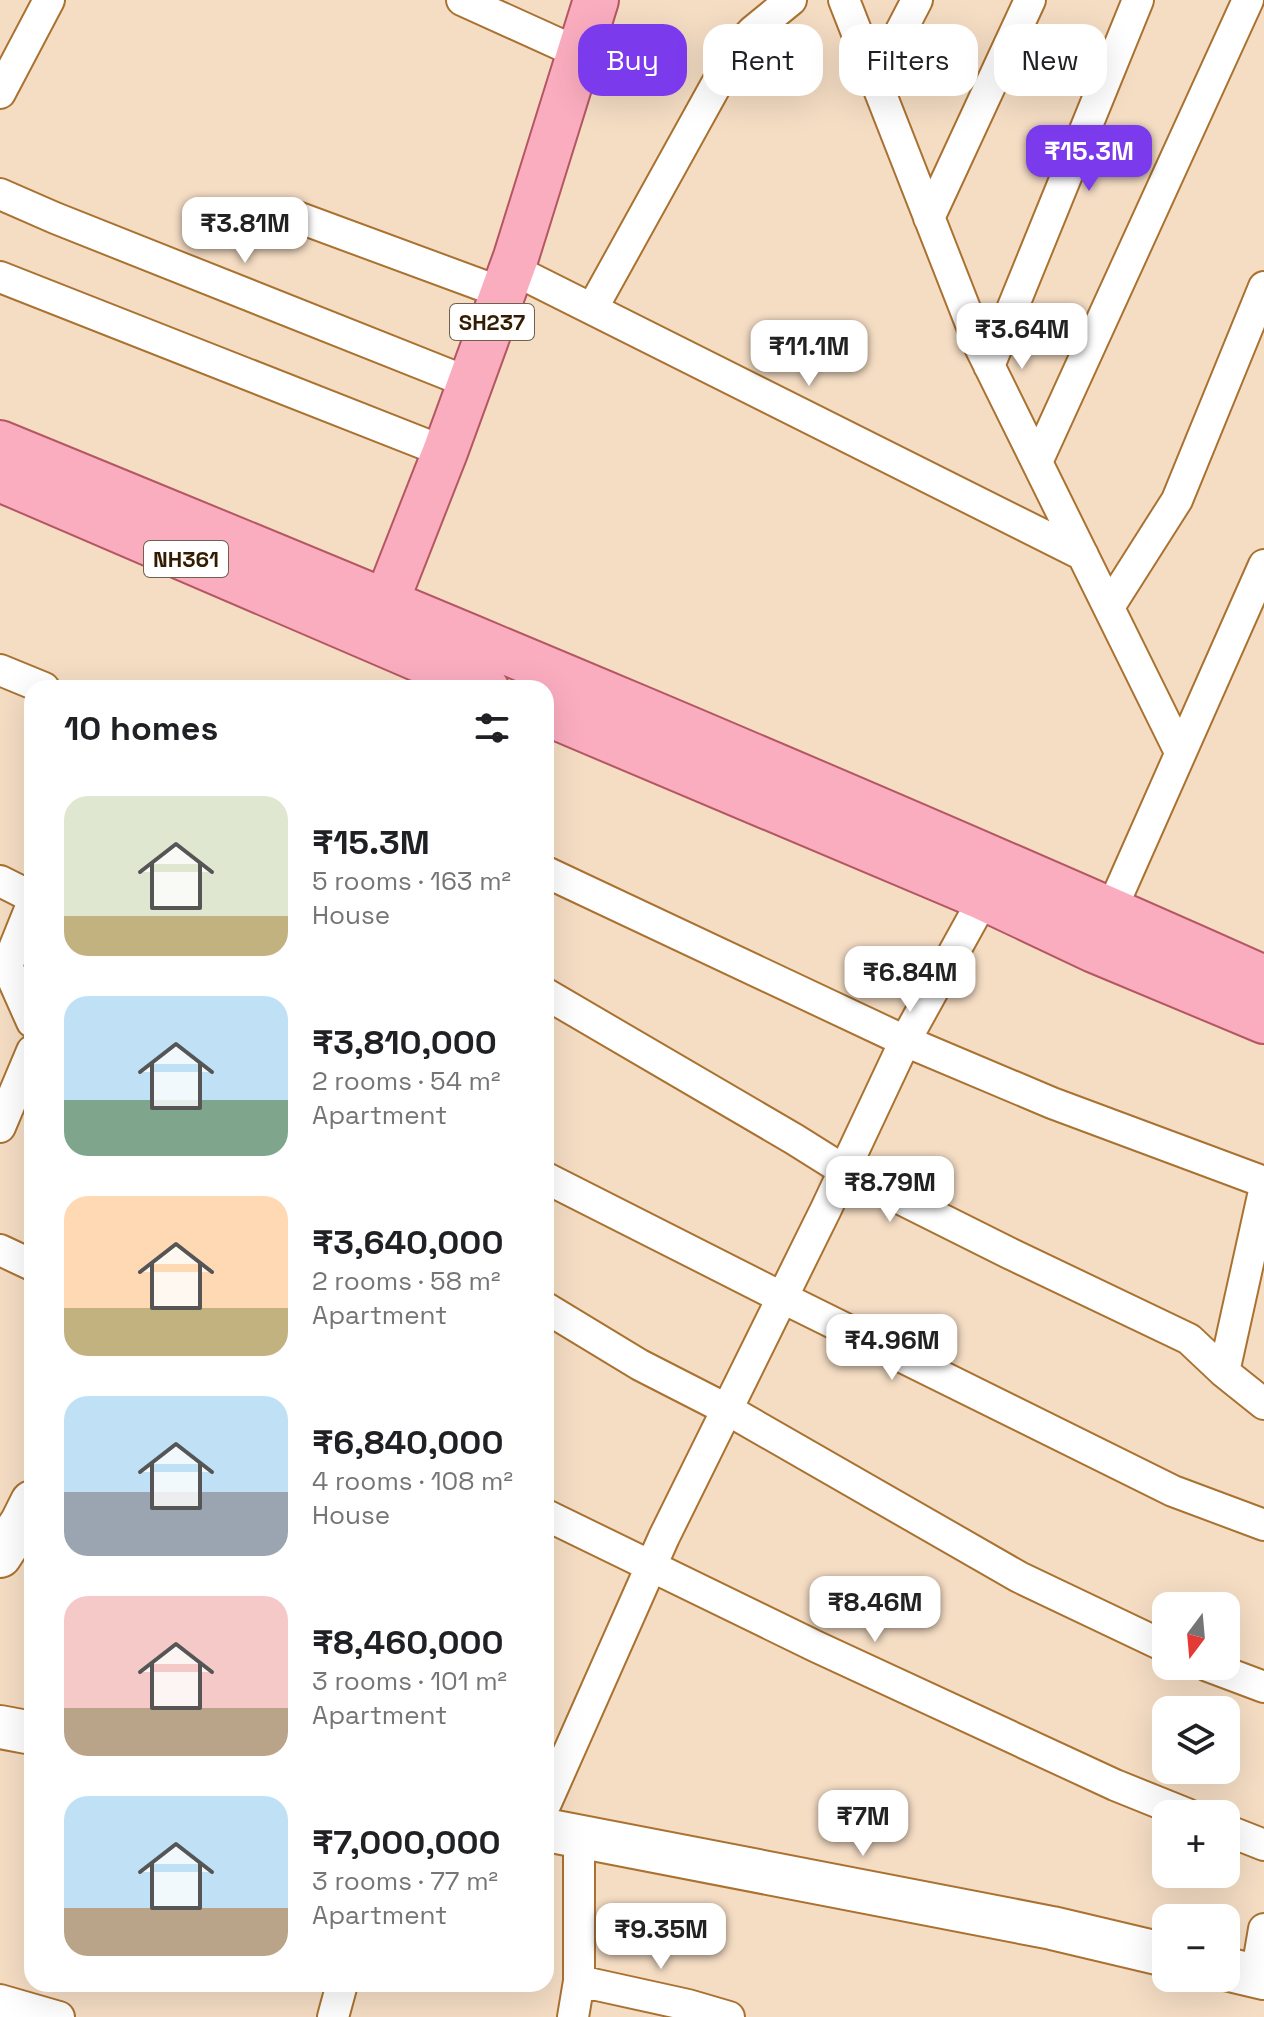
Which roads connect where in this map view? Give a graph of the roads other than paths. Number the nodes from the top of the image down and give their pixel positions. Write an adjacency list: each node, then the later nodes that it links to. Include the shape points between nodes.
1 (49, 0): 15 (street)
2 (462, 0): 13 (street)
3 (596, 0): 10 (main road, SH237)
4 (791, 0): 23 (street, via 736,49)
5 (844, 0): 11 (street)
6 (917, 0): 12 (street)
7 (1030, 0): 19 (street)
8 (1138, 0): 24 (street)
9 (1248, 0): 28 (street)
10 (588, 24)
11 (853, 24)
12 (905, 24)
13 (578, 53)
14 (578, 56): 21 (main road, SH237)
15 (0, 93)
16 (881, 96): 19 (street)
17 (0, 194): 25 (street)
18 (289, 214): 21 (street)
19 (929, 218): 24 (street)
20 (0, 277): 27 (street)
21 (508, 281): 23 (street); 25 (main road, SH237)
22 (1264, 287): 32 (street, via 1177,500)
23 (592, 309): 30 (street)
24 (989, 366): 28 (street)
25 (470, 383): 27 (main road, SH237)
26 (0, 443): 33 (main road)
27 (445, 452): 33 (main road, SH237)
28 (1037, 462): 30 (street)
29 (0, 479): 33 (main road, NH361)
30 (1083, 555): 32 (street)
31 (1264, 565): 40 (street)
32 (1109, 607): 40 (street)
33 (379, 620): 36 (main road); 37 (main road)
34 (0, 670): 35 (street)
35 (24, 680)
36 (469, 680)
37 (530, 680)
38 (554, 689): 45 (main road)
39 (554, 716): 44 (main road)
40 (1180, 752): 45 (street)
41 (554, 876): 52 (street)
42 (0, 881): 43 (street)
43 (24, 893)
44 (984, 898): 47 (main road); 52 (street)
45 (1111, 910): 47 (street); 48 (main road)
46 (24, 924): 50 (street, via 7,966)
47 (1094, 950): 51 (main road)
48 (1264, 978)
49 (554, 999): 55 (street)
50 (24, 1004)
51 (1264, 1021)
52 (905, 1041): 55 (street); 57 (street)
53 (24, 1070): 54 (street)
54 (0, 1127)
55 (845, 1171): 61 (street); 63 (street, via 1189,1339)
56 (554, 1182): 61 (street)
57 (1264, 1182)
58 (1264, 1191): 63 (street)
59 (0, 1250): 60 (street)
60 (24, 1261)
61 (783, 1298): 65 (street); 68 (street, via 1173,1491)
62 (554, 1313): 65 (street)
63 (1224, 1372): 64 (street)
64 (1264, 1404)
65 (728, 1410): 70 (street); 71 (street, via 1019,1577)
66 (18, 1512): 69 (main road)
67 (554, 1519): 70 (street)
68 (1264, 1525)
69 (0, 1556)
70 (651, 1567): 76 (street); 77 (street)
71 (1152, 1640)
72 (1240, 1678): 73 (street)
73 (1264, 1687)
74 (0, 1727): 75 (main road)
75 (24, 1732)
76 (554, 1785)
77 (1152, 1800)
78 (562, 1833): 82 (main road); 84 (street)
79 (1240, 1836): 80 (street)
80 (1264, 1845)
81 (1264, 1929): 83 (street)
82 (1152, 1952)
83 (1249, 1974)
84 (579, 1981): 89 (street); 90 (street)
85 (340, 1992): 88 (street)
86 (0, 2000): 87 (street)
87 (59, 2017)
88 (333, 2017)
89 (573, 2017)
90 (729, 2017)

